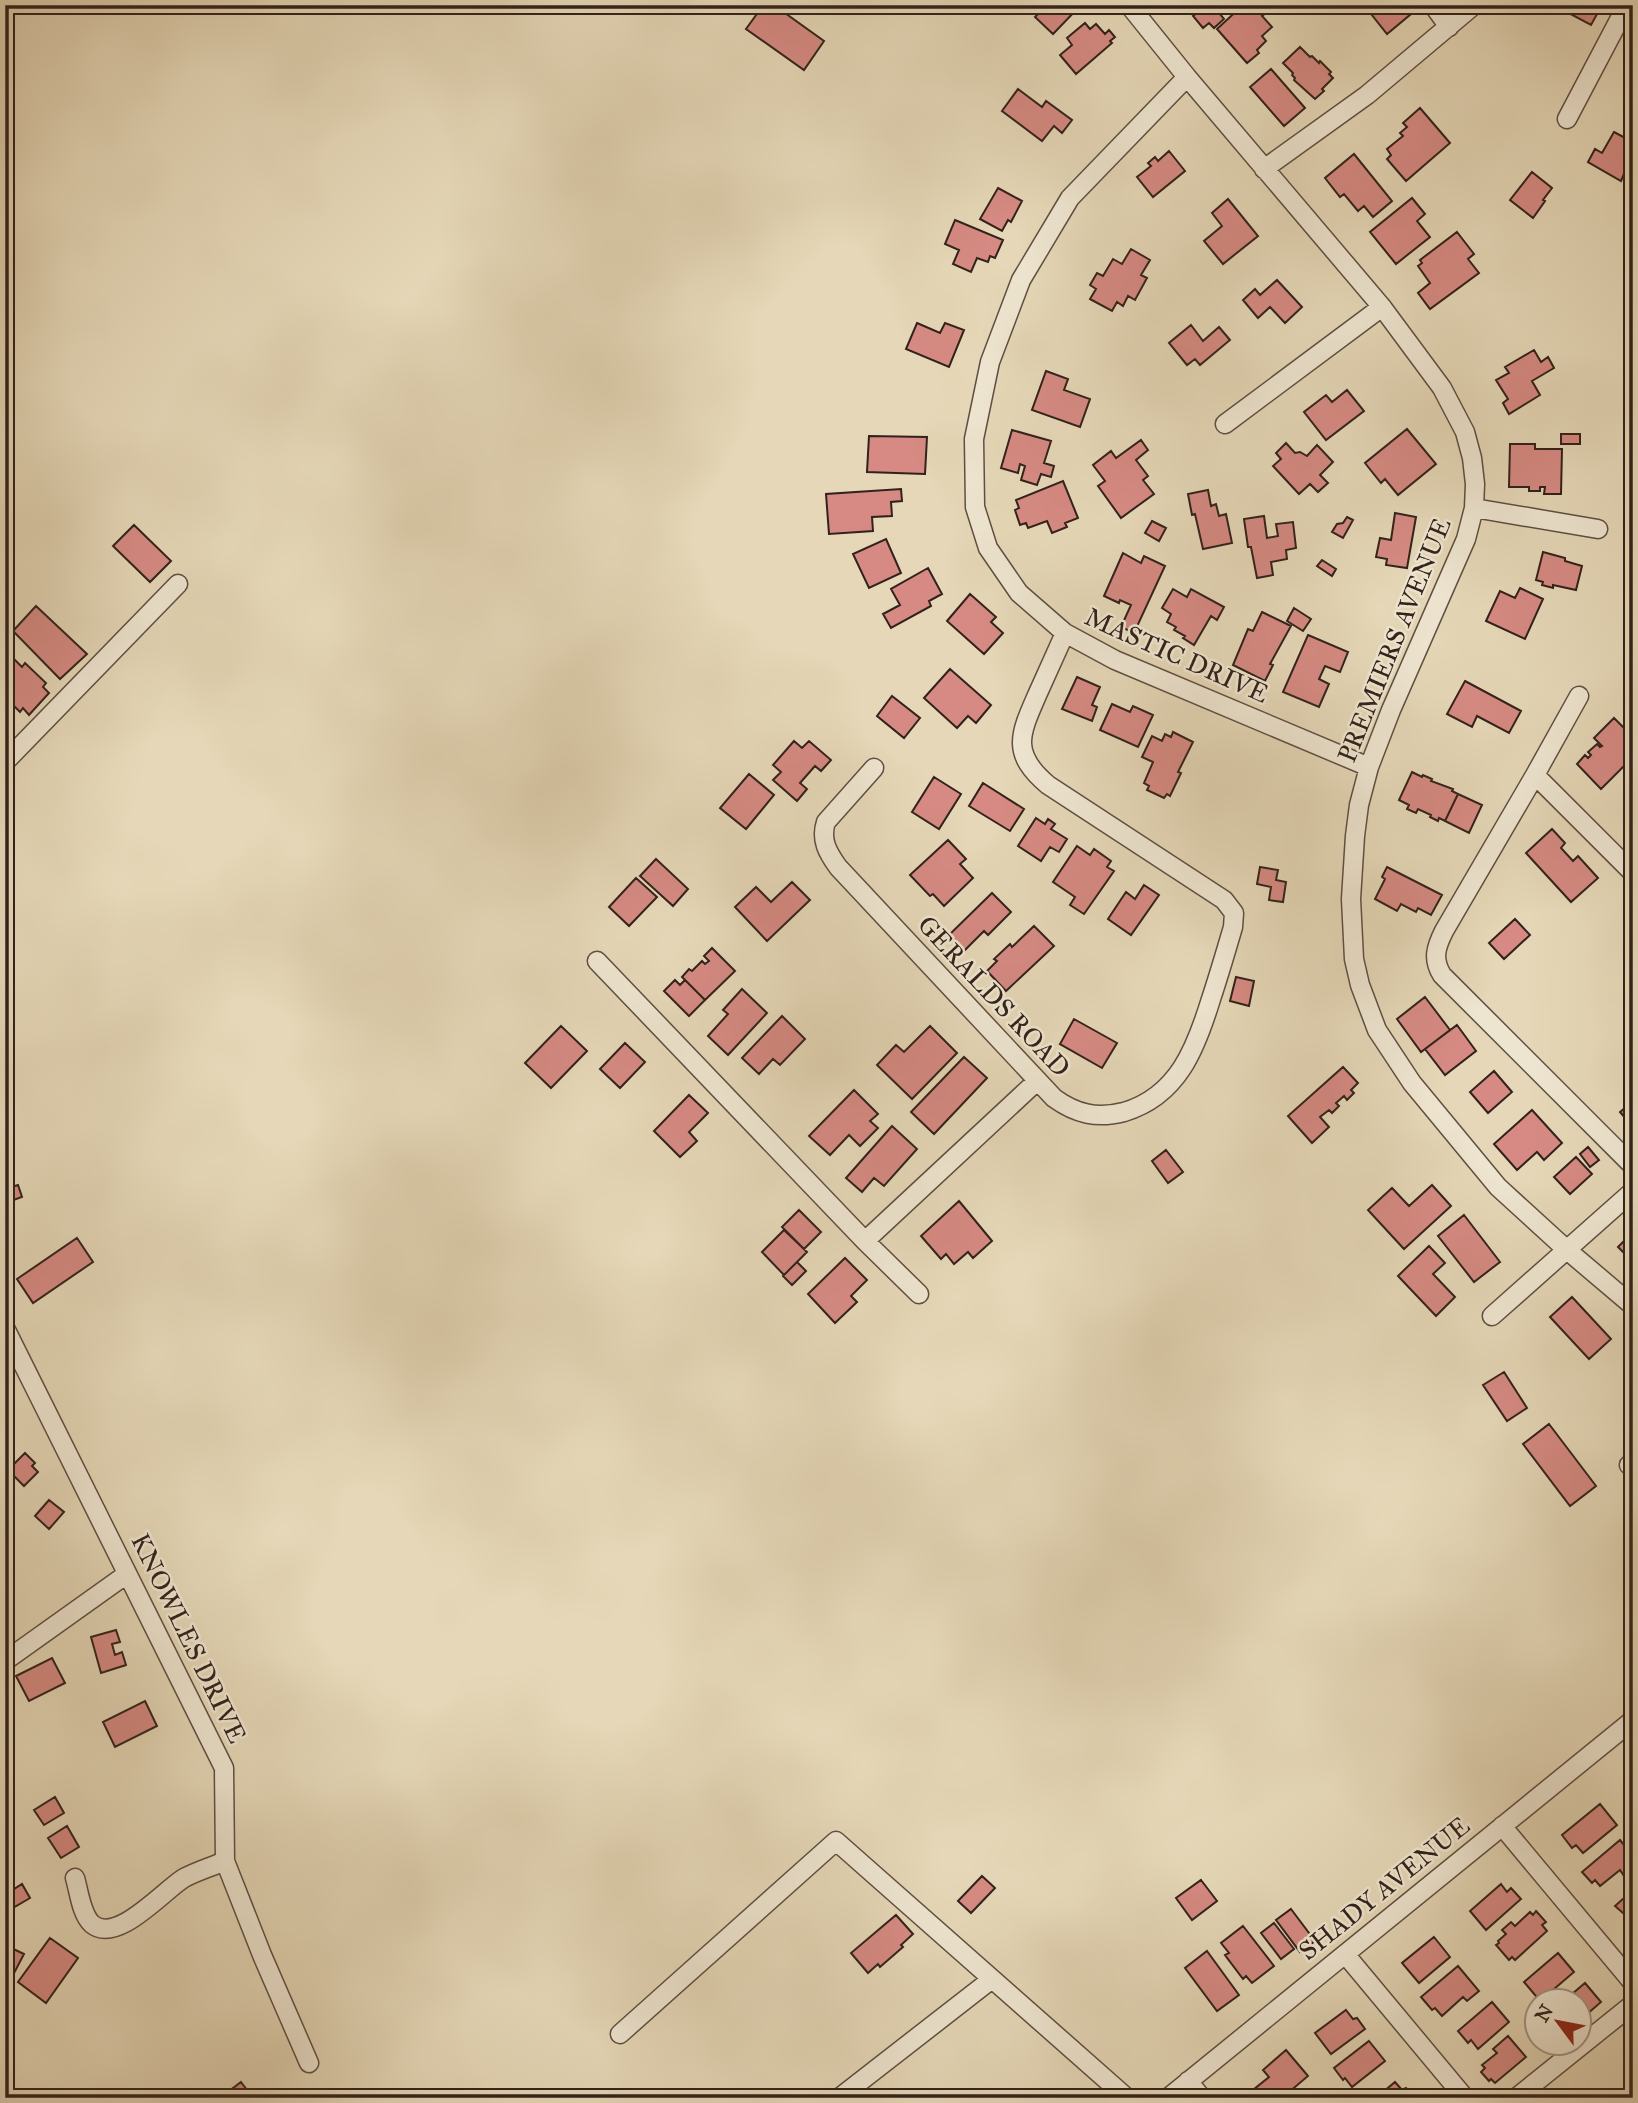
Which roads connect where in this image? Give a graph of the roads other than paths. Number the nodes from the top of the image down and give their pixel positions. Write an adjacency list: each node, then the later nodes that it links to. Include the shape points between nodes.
1 (1129, 5): 6 (street, PREMIERS AVENUE)
2 (1433, 5): 5 (street)
3 (1474, 5): 5 (street)
4 (1627, 5): 7 (street)
5 (1449, 27): 8 (street, via 1367,95)
6 (1187, 77): 8 (street, PREMIERS AVENUE); 14 (street, MASTIC DRIVE, via 1070,198 1021,280 990,362 974,439 975,507 988,548 1019,593)
7 (1567, 119)
8 (1264, 169): 9 (street, PREMIERS AVENUE)
9 (1382, 307): 10 (street); 11 (street, PREMIERS AVENUE, via 1442,388 1465,432 1472,458)
10 (1225, 424)
11 (1474, 509): 12 (street); 17 (street, PREMIERS AVENUE, via 1466,539)
12 (1598, 529)
13 (178, 584): 16 (street)
14 (1065, 633): 17 (street, MASTIC DRIVE, via 1115,660); 22 (street, GERALDS ROAD, via 1024,725 1027,762 1048,785 1224,900 1235,918 1195,1045 1179,1075 1154,1098 1132,1110 1096,1116 1067,1108)
15 (1579, 696): 19 (street)
16 (5, 762)
17 (1369, 767): 26 (street, PREMIERS AVENUE, via 1359,805 1351,899 1354,959 1377,1030 1412,1083 1464,1147 1498,1186)
18 (874, 768): 22 (street, GERALDS ROAD, via 826,822 823,832 830,856)
19 (1535, 775): 20 (street); 23 (street, via 1444,931 1436,966)
20 (1633, 873)
21 (597, 961): 25 (street)
22 (1037, 1081): 25 (street)
23 (1633, 1166)
24 (1633, 1191): 26 (street)
25 (865, 1241): 27 (street)
26 (1567, 1250): 28 (street, PREMIERS AVENUE); 29 (street)
27 (919, 1294)
28 (1633, 1306)
29 (1492, 1316)
30 (5, 1328): 31 (street, KNOWLES DRIVE)
31 (127, 1574): 32 (street); 35 (street, KNOWLES DRIVE, via 224,1768)
32 (5, 1661)
33 (1633, 1720): 34 (street, SHADY AVENUE)
34 (1502, 1826): 37 (street, SHADY AVENUE); 39 (street)
35 (225, 1861): 36 (street, via 183,1879 133,1919 105,1928 93,1925 86,1916); 42 (street, KNOWLES DRIVE)
36 (75, 1878)
37 (1345, 1954): 43 (street, SHADY AVENUE); 48 (street)
38 (992, 1979): 41 (street, via 836,1841); 44 (street); 45 (street)
39 (1633, 1983)
40 (1633, 2004): 49 (street)
41 (620, 2034)
42 (309, 2063)
43 (1188, 2081): 46 (street, SHADY AVENUE); 47 (street)
44 (839, 2098)
45 (1127, 2098)
46 (1168, 2098)
47 (1202, 2098)
48 (1465, 2098)
49 (1516, 2098)

